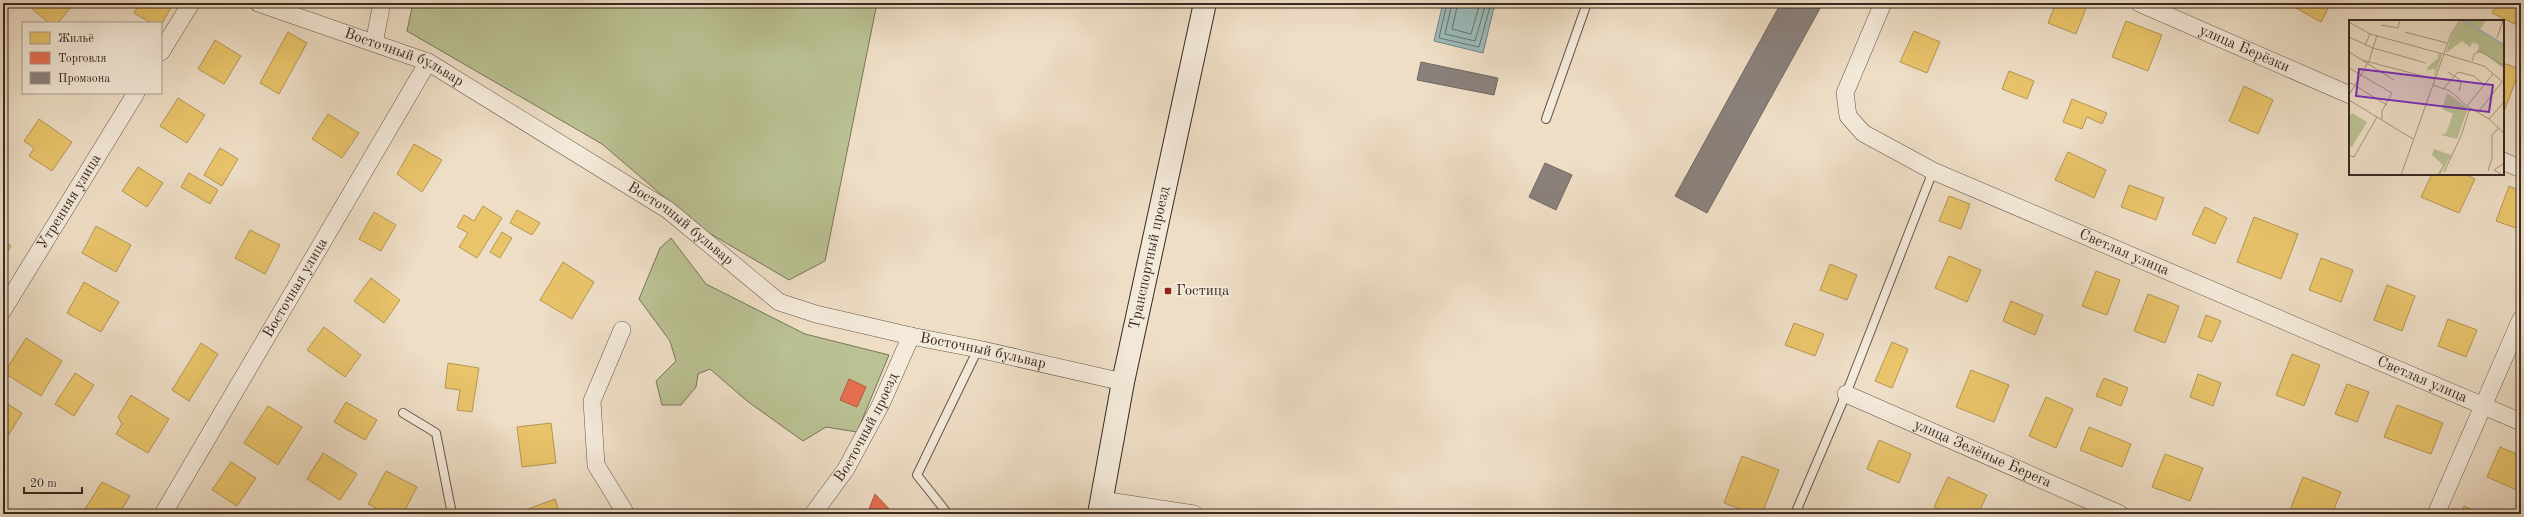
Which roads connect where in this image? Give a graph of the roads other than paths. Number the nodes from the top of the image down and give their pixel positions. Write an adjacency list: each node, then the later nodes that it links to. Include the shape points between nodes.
1 (191, 3): 9 (street)
2 (258, 3): 8 (street, Восточный бульвар)
3 (382, 3): 8 (street)
4 (1205, 3): 22 (main road, Транспортный проезд)
5 (1587, 3): 13 (lane)
6 (1883, 3): 16 (street, Светлая улица, via 1845,93 1848,116 1863,133)
7 (2139, 3): 12 (street, улица Берёзки)
8 (374, 43): 10 (street, Восточный бульвар)
9 (162, 50)
10 (428, 62): 20 (street, Восточный бульвар, via 668,210 779,302 816,314); 28 (street, Восточная улица)
11 (135, 94): 17 (street, Утренняя улица)
12 (2349, 95)
13 (1546, 119)
14 (2504, 161): 15 (street)
15 (2521, 169)
16 (1933, 171): 23 (lane); 24 (street, Светлая улица)
17 (3, 310)
18 (2521, 319): 24 (street)
19 (622, 330): 30 (street, via 592,401 596,465)
20 (911, 336): 21 (street, Восточный бульвар); 31 (street, Восточный проезд, via 881,404 846,469)
21 (978, 349): 22 (street, Восточный бульвар); 32 (lane, via 917,475)
22 (1123, 382): 27 (main road, Транспортный проезд)
23 (1846, 394): 34 (lane); 35 (street, улица Зелёные Берега)
24 (2484, 406): 26 (street, Светлая улица); 36 (street)
25 (403, 413): 29 (lane, via 436,433)
26 (2521, 422)
27 (1101, 507): 33 (street)
28 (170, 512)
29 (452, 514)
30 (626, 514)
31 (813, 514)
32 (948, 514)
33 (1194, 514)
34 (1795, 514)
35 (2120, 514)
36 (2436, 514)

